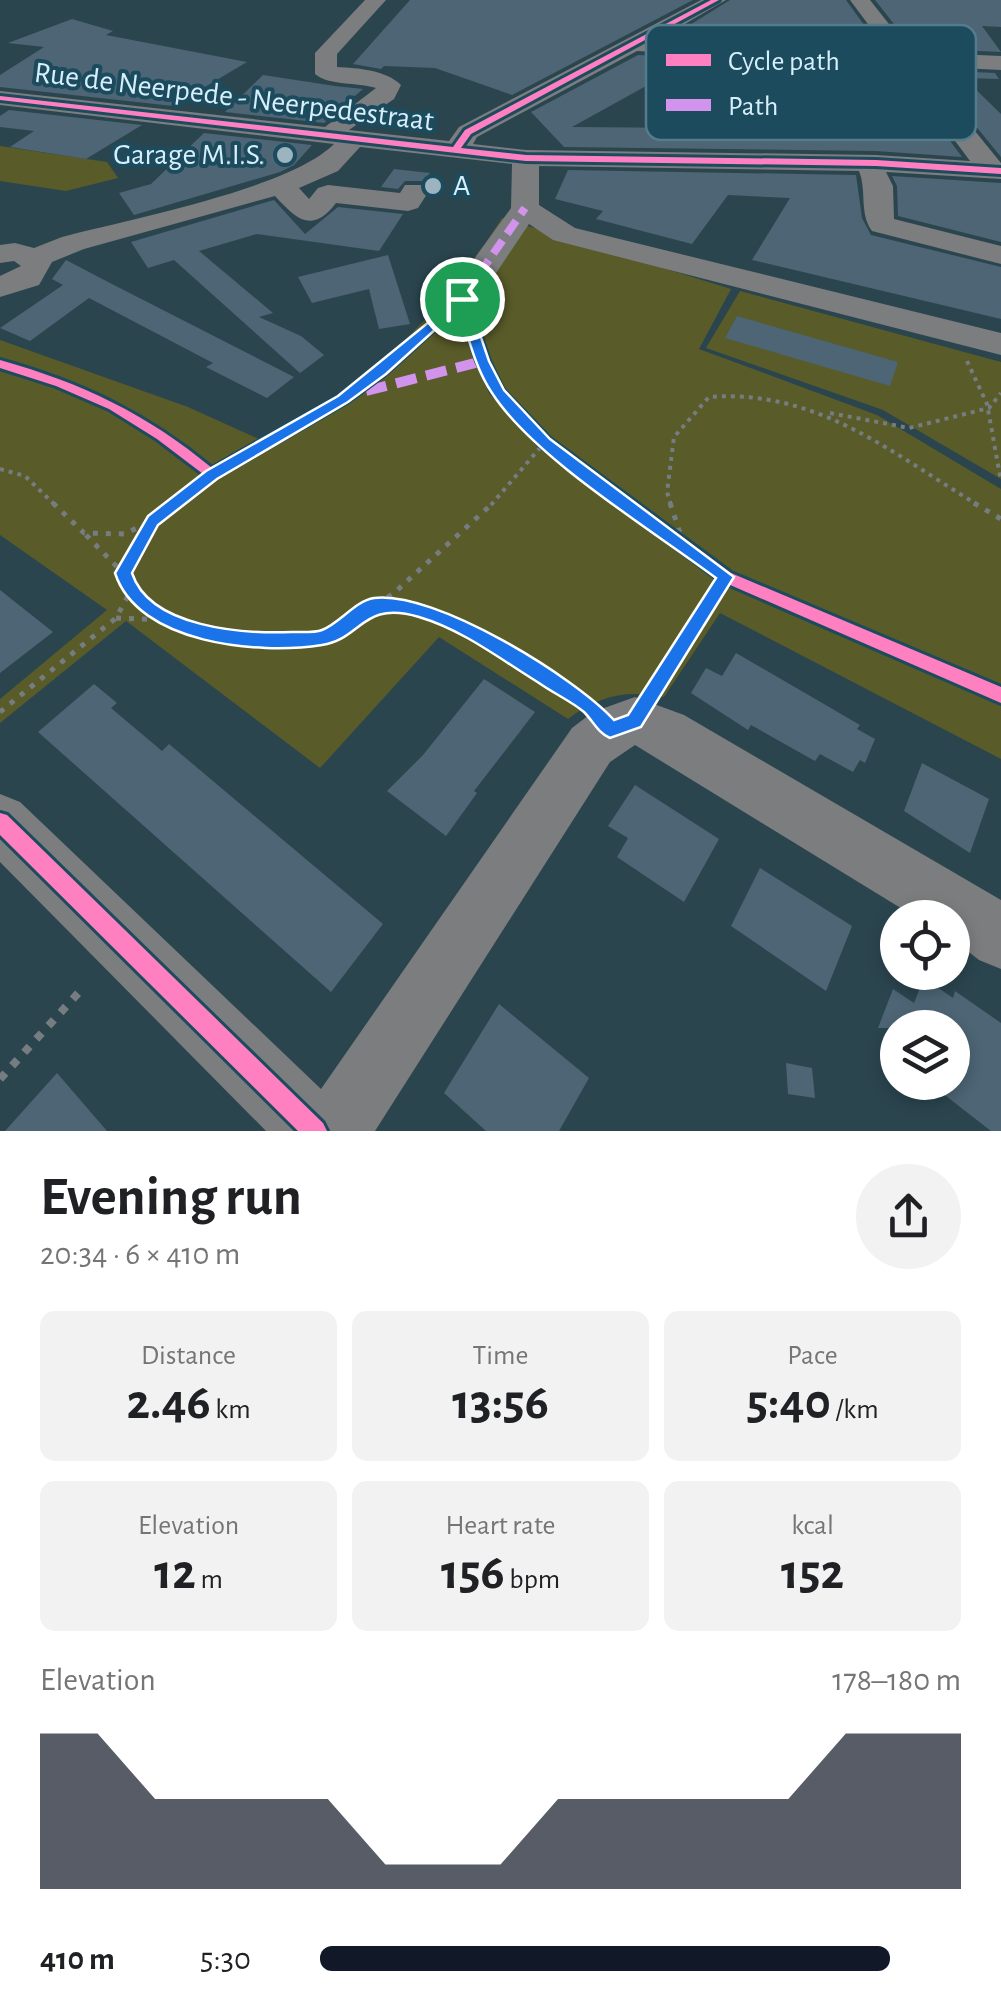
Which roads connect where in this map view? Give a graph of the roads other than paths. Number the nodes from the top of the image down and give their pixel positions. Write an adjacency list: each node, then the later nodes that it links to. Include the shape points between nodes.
1 (376, 0): 12 (street, via 326,53 318,83 360,75 388,85 386,94 342,123)
2 (716, 0): 4 (street)
3 (860, 0): 5 (street)
4 (667, 25)
5 (880, 25)
6 (646, 36): 7 (street)
7 (630, 44): 8 (street); 14 (street, via 468,132)
8 (646, 45)
9 (976, 62): 10 (street)
10 (1001, 63)
11 (0, 98): 12 (street, Rue de Neerpede - Neerpedestraat)
12 (341, 139): 14 (street, Rue de Neerpede - Neerpedestraat); 18 (street, via 328,165)
13 (972, 140): 17 (street)
14 (455, 151): 15 (street, Rue de Neerpede - Neerpedestraat)
15 (526, 158): 16 (street, Rue de Neerpede - Neerpedestraat); 21 (street)
16 (869, 163): 17 (street, Rue de Neerpede - Neerpedestraat); 20 (street)
17 (996, 170)
18 (282, 186): 19 (street, via 297,214 313,213 328,194 408,202); 25 (street, via 218,218 73,243)
19 (415, 191)
20 (882, 202): 22 (street); 24 (street, via 879,220 892,229)
21 (525, 208): 27 (street); 28 (street, via 564,234)
22 (1000, 230)
23 (0, 254): 25 (street)
24 (1001, 256)
25 (36, 258): 26 (street, via 38,268 28,278)
26 (0, 287)
27 (462, 299)
28 (1001, 344)
29 (0, 822): 31 (street)
30 (1001, 938): 32 (street, via 665,732 623,725 591,745)
31 (315, 1131)
32 (334, 1131)

